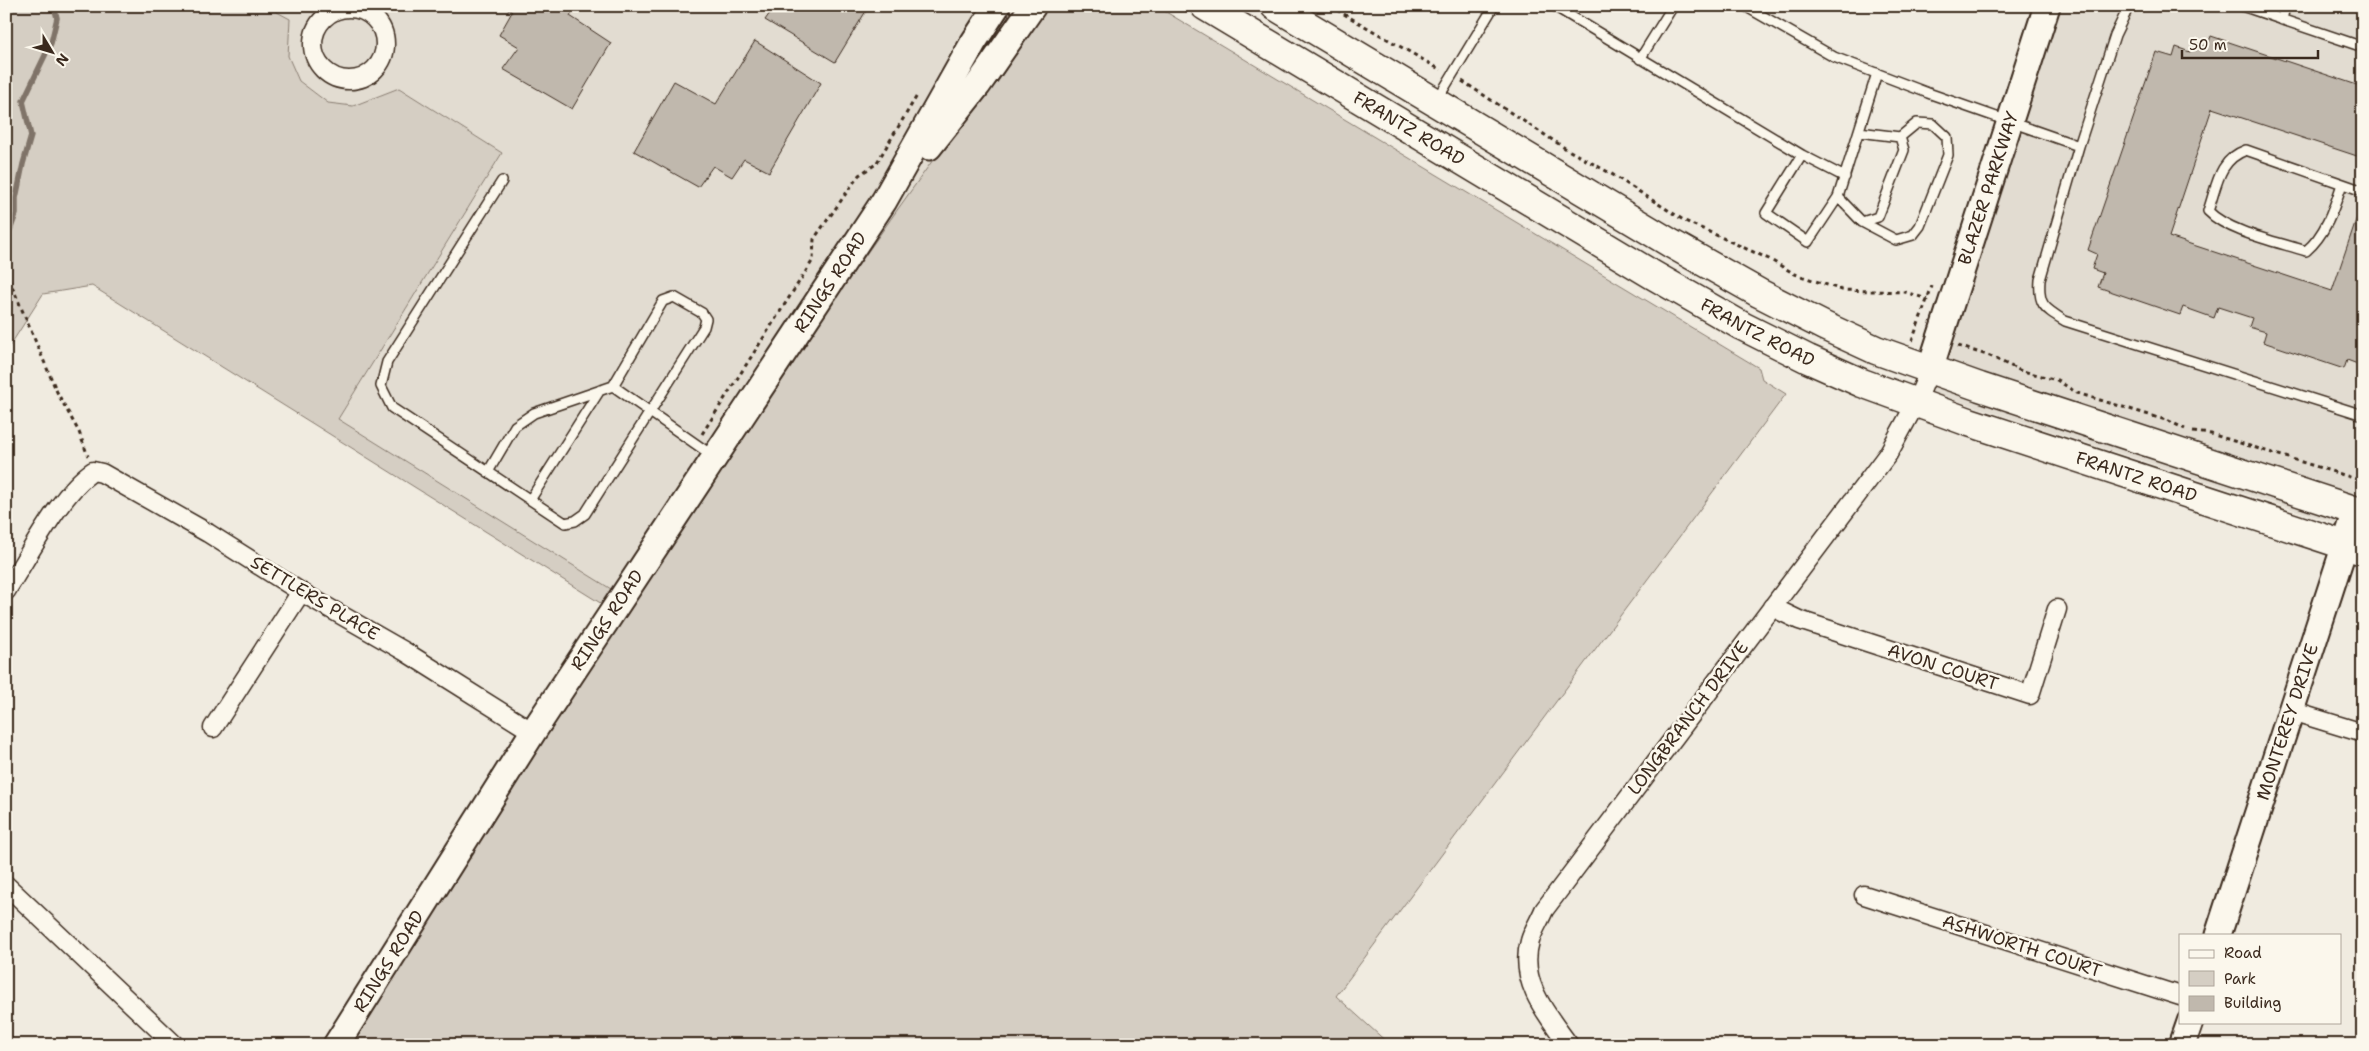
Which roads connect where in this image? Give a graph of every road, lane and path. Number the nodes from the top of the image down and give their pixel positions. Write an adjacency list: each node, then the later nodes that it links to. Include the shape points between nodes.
1 (997, 6): 31 (main road, RINGS ROAD)
2 (1033, 6): 31 (main road, RINGS ROAD, via 978,86)
3 (1205, 6): 36 (main road, FRANTZ ROAD, via 1653,275)
4 (1275, 6): 20 (main road, FRANTZ ROAD)
5 (1330, 6): 19 (path)
6 (1494, 6): 19 (lane)
7 (1554, 6): 17 (lane)
8 (1673, 6): 17 (lane)
9 (1745, 6): 18 (lane, via 1834,57)
10 (2047, 6): 21 (main road, BLAZER PARKWAY)
11 (2129, 6): 24 (lane, via 2115,35)
12 (2242, 6): 15 (lane)
13 (2285, 6): 15 (lane)
14 (336, 8): 14 (street, via 316,28 313,52 317,63 336,78 360,79 381,60 385,43 382,32 368,14 358,9)
15 (2282, 20): 16 (lane)
16 (2363, 47)
17 (1640, 59): 25 (lane)
18 (1877, 73): 21 (lane); 22 (lane)
19 (1452, 76): 20 (lane); 34 (path, via 1685,221 1795,274 1842,290 1905,292)
20 (1436, 102): 38 (main road, FRANTZ ROAD, via 1759,293 1876,350)
21 (2009, 122): 24 (lane); 37 (main road, BLAZER PARKWAY)
22 (1859, 132): 23 (lane); 26 (lane)
23 (1900, 137): 32 (lane, via 1904,150 1878,217); 32 (lane, via 1917,123 1933,124 1947,137 1948,155 1920,226 1913,235 1896,240)
24 (2079, 146): 43 (lane, via 2040,280 2038,297 2048,311 2065,321)
25 (1802, 155): 26 (lane); 30 (lane, via 1766,213 1808,242)
26 (1845, 177): 30 (lane)
27 (502, 181): 47 (lane, via 387,362 381,386 392,408)
28 (2342, 184): 28 (lane, via 2246,150 2234,154 2225,163 2208,211 2214,218 2306,252 2316,242 2332,213); 29 (lane)
29 (2363, 191)
30 (1838, 197): 32 (lane)
31 (884, 201): 45 (main road, RINGS ROAD)
32 (1862, 222)
33 (6, 272): 46 (path, via 57,392 79,432)
34 (1927, 299)
35 (1915, 331): 37 (path)
36 (1756, 332): 38 (main road, via 1802,342 1871,367 1903,374); 41 (main road, FRANTZ ROAD, via 1862,383)
37 (1939, 340): 38 (main road, BLAZER PARKWAY); 48 (path, via 1990,356 2019,370 2057,380 2077,392 2169,421 2187,430 2212,434)
38 (1930, 369): 41 (street, LONGBRANCH DRIVE); 44 (main road, FRANTZ ROAD)
39 (612, 386): 40 (lane); 42 (lane); 42 (lane, via 663,301 674,298 702,313 706,319 704,327)
40 (600, 390): 47 (lane, via 534,413 515,426); 49 (lane)
41 (1916, 403): 44 (main road); 51 (main road, FRANTZ ROAD); 54 (street, LONGBRANCH DRIVE, via 1888,454)
42 (648, 412): 45 (lane); 49 (lane, via 580,518 565,523)
43 (2363, 415)
44 (2073, 417): 50 (main road, FRANTZ ROAD)
45 (715, 457): 58 (main road, RINGS ROAD)
46 (93, 471): 52 (street, via 82,478 67,496); 53 (street, SETTLERS PLACE, via 124,484)
47 (488, 472): 49 (lane)
48 (2363, 482)
49 (530, 500)
50 (2360, 512): 51 (main road, MONTEREY DRIVE)
51 (2353, 548): 56 (main road, MONTEREY DRIVE)
52 (6, 591)
53 (301, 592): 57 (street); 58 (street, SETTLERS PLACE, via 404,651)
54 (1772, 606): 55 (street, AVON COURT, via 1799,620 2030,695); 67 (street, LONGBRANCH DRIVE, via 1544,910 1530,941 1528,976 1541,1008)
55 (2057, 610)
56 (2291, 711): 59 (street); 62 (main road, MONTEREY DRIVE)
57 (213, 728)
58 (533, 732): 66 (main road, RINGS ROAD)
59 (2363, 733)
60 (6, 885): 65 (street)
61 (1864, 895): 63 (street, ASHWORTH COURT)
62 (2218, 934)
63 (2179, 996)
64 (2189, 1024): 68 (main road)
65 (175, 1045)
66 (336, 1045)
67 (1569, 1045)
68 (2182, 1045)

